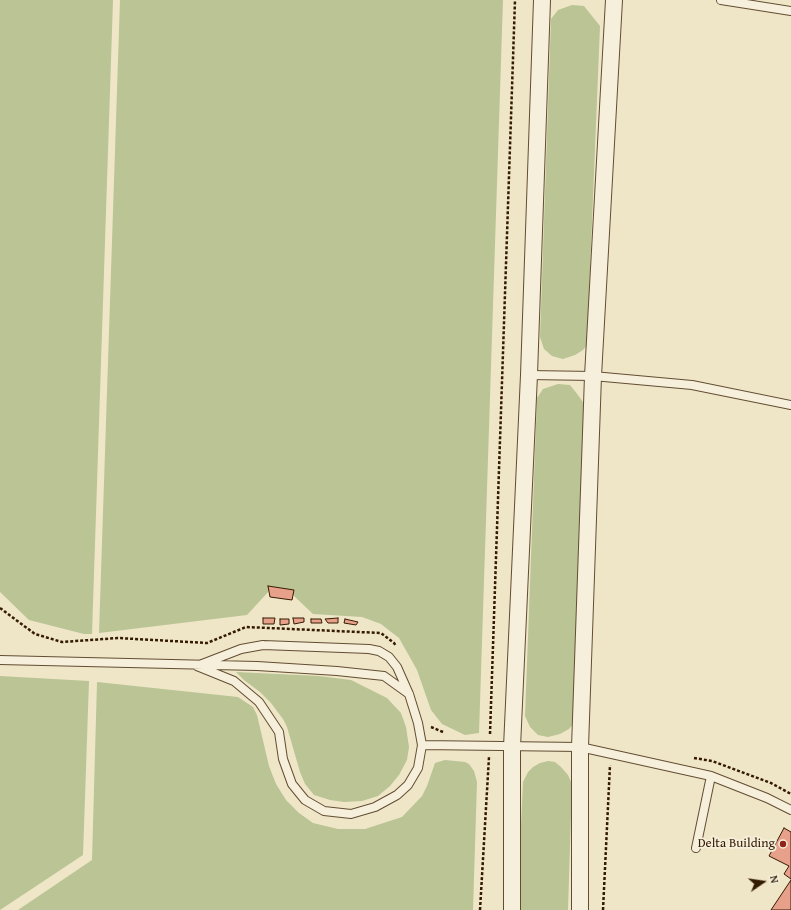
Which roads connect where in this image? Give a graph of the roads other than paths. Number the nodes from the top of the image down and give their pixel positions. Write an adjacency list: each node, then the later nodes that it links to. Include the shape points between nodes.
1 (542, 0): 5 (street)
2 (614, 0): 6 (street)
3 (721, 0): 4 (lane)
4 (791, 11)
5 (529, 375): 6 (lane); 12 (street)
6 (593, 376): 7 (lane, via 692,385); 13 (street)
7 (791, 405)
8 (0, 660): 9 (lane)
9 (197, 666): 10 (lane, via 337,670 384,676); 10 (lane, via 241,649 263,645 369,649 389,657 397,667); 11 (lane, via 234,681 259,702 279,732 283,759 292,784 306,800 324,811 351,814 375,807 396,795 408,785 418,768)
10 (410, 694): 11 (lane)
11 (422, 745): 12 (lane)
12 (512, 747): 13 (lane); 17 (street)
13 (580, 747): 14 (lane); 18 (street)
14 (711, 776): 15 (lane); 16 (lane)
15 (791, 810)
16 (696, 848)
17 (512, 910)
18 (580, 910)

